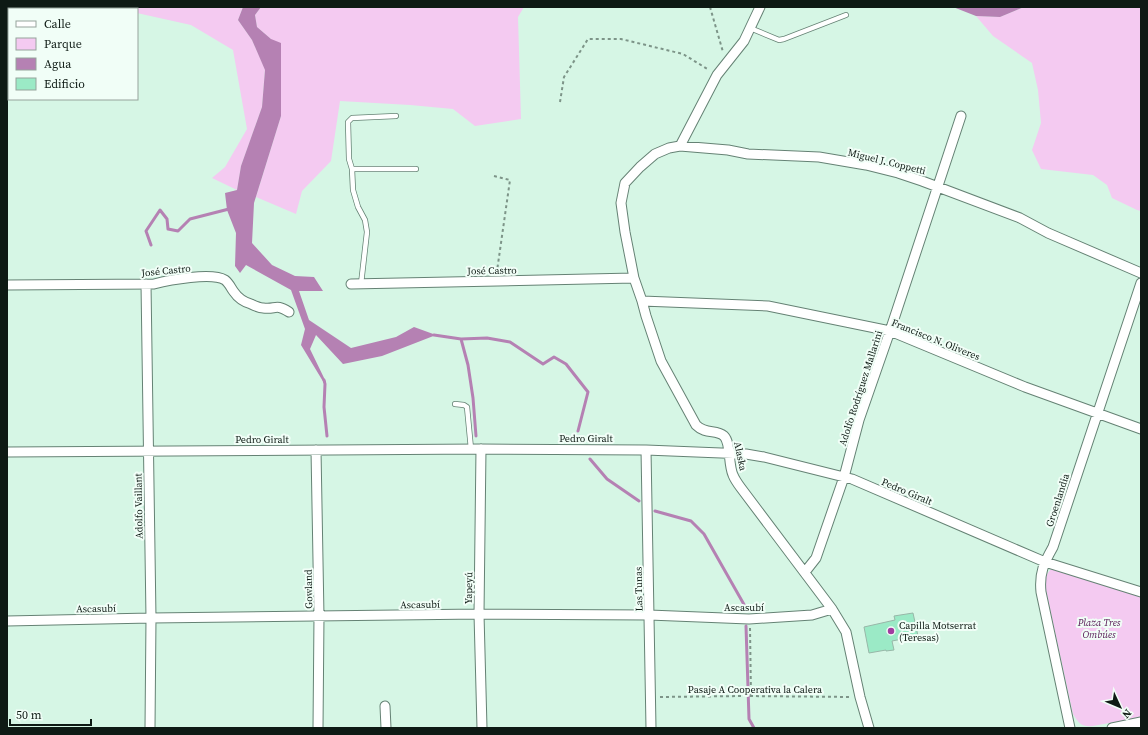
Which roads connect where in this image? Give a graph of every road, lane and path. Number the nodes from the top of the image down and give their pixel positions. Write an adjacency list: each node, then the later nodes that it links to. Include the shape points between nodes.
1 (710, 7): 5 (path)
2 (760, 7): 4 (street)
3 (846, 15): 4 (lane, via 779,40)
4 (750, 28): 5 (street, via 744,41)
5 (726, 63): 6 (street)
6 (717, 75): 7 (path, via 683,54 621,39 588,39 564,77); 10 (street)
7 (560, 102)
8 (396, 116): 13 (lane, via 352,118 348,122 349,159)
9 (961, 116): 15 (street, Adolfo Rodríguez Mallarini)
10 (680, 146): 11 (street, Miguel J. Coppetti, via 655,154); 15 (street, Miguel J. Coppetti, via 748,154 818,157 866,165)
11 (640, 167): 17 (street, Alaska, via 625,183 621,203)
12 (416, 168): 13 (lane)
13 (352, 169): 22 (lane, via 353,190 365,220 366,232)
14 (494, 176): 18 (path, via 510,180)
15 (938, 186): 16 (street, Miguel J. Coppetti, via 1020,218 1048,233); 26 (street, Adolfo Rodríguez Mallarini)
16 (1141, 273)
17 (634, 278): 18 (street, José Castro); 24 (street, Alaska)
18 (496, 280): 22 (street, José Castro)
19 (1141, 283): 28 (street, Groenlandia)
20 (146, 284): 23 (street, José Castro); 25 (street, José Castro, via 178,278 217,277 230,284 240,299 250,304 264,308 277,306); 34 (street, Adolfo Vaillant)
21 (351, 284): 22 (street, José Castro)
22 (361, 284)
23 (7, 285)
24 (642, 301): 26 (street, Francisco N. Oliveres, via 768,306); 36 (street, Alaska, via 661,361 691,418 700,429 720,433 726,440)
25 (289, 312)
26 (890, 331): 28 (street, Francisco N. Oliveres); 37 (street, Adolfo Rodríguez Mallarini)
27 (455, 404): 30 (lane, via 467,407)
28 (1098, 414): 29 (street, Francisco N. Oliveres); 38 (street, Groenlandia, via 1053,547)
29 (1141, 429)
30 (471, 449): 31 (street, Pedro Giralt); 32 (street, Pedro Giralt)
31 (481, 449): 33 (street, Pedro Giralt); 42 (street, Yapeyú)
32 (316, 450): 34 (street, Pedro Giralt); 44 (street, Gowland)
33 (646, 450): 36 (street, Pedro Giralt); 43 (street, Las Tunas)
34 (148, 451): 35 (street, Pedro Giralt); 45 (street, Adolfo Vaillant)
35 (7, 452)
36 (729, 453): 37 (street, Pedro Giralt, via 764,457); 39 (street, Alaska, via 733,475 741,488)
37 (844, 477): 38 (street, Pedro Giralt); 39 (street, Adolfo Rodríguez Mallarini, via 816,558)
38 (1045, 562): 40 (street, Pedro Giralt); 59 (street, Groenlandia, via 1041,572 1041,592)
39 (805, 572): 41 (street, Alaska)
40 (1141, 592)
41 (832, 609): 46 (street, Ascasubí, via 812,615); 50 (street, Alaska, via 846,632)
42 (479, 614): 43 (street, Ascasubí); 44 (street, Ascasubí); 56 (street, Yapeyú)
43 (649, 615): 46 (street, Ascasubí); 49 (street, Las Tunas)
44 (319, 616): 45 (street, Ascasubí); 54 (street, Gowland)
45 (151, 618): 47 (street, Ascasubí); 53 (street, Adolfo Vaillant)
46 (750, 619): 48 (path)
47 (7, 621)
48 (751, 696): 49 (path, Pasaje A Cooperativa la Calera); 50 (path, Pasaje A Cooperativa la Calera)
49 (650, 697): 57 (street, Las Tunas)
50 (860, 697): 58 (street, Alaska)
51 (385, 706): 55 (street)
52 (1141, 722): 60 (street)
53 (150, 728)
54 (318, 728)
55 (386, 728)
56 (482, 728)
57 (651, 728)
58 (869, 728)
59 (1070, 728)
60 (1112, 728)

